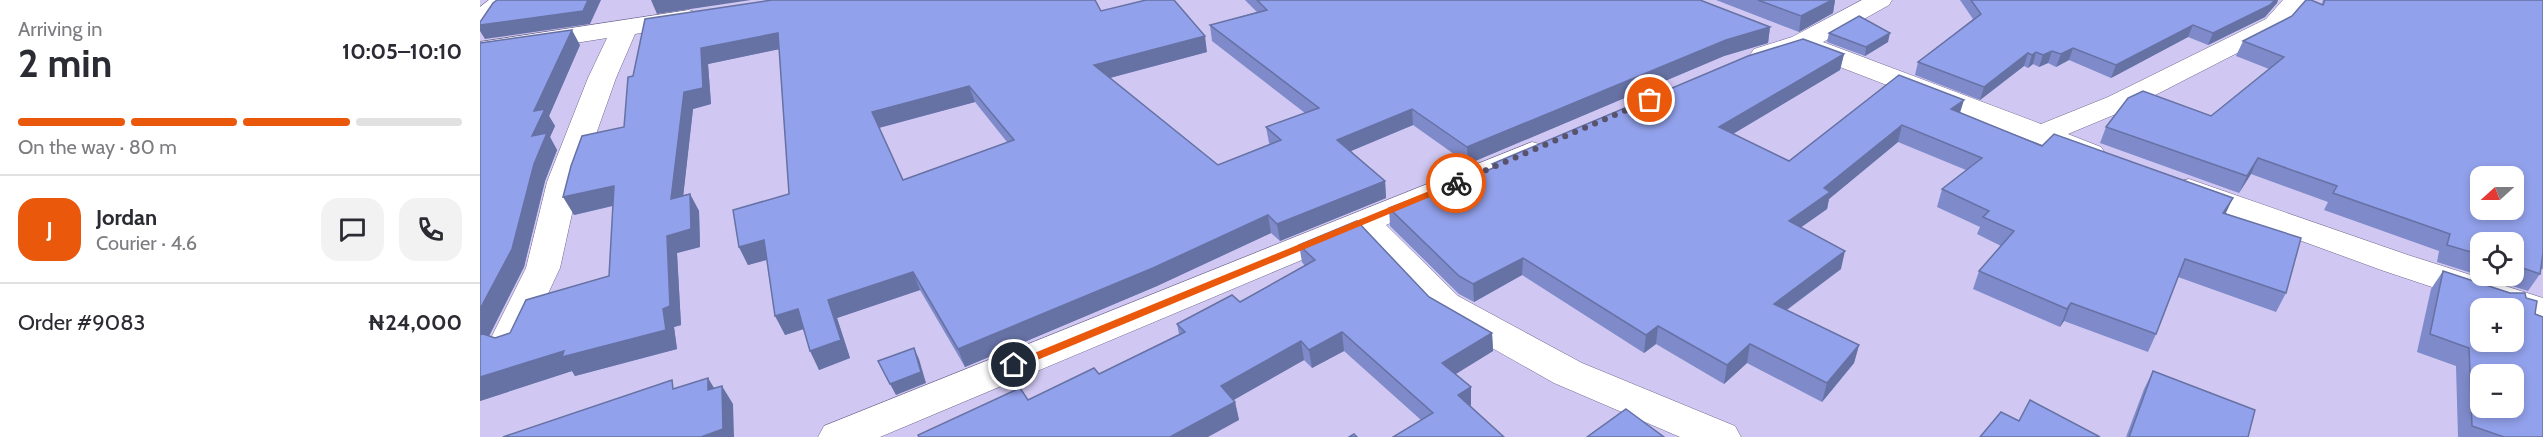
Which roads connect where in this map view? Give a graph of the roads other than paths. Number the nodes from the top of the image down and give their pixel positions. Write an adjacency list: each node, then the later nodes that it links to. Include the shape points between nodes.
1 (504, 0): 5 (street)
2 (1880, 0): 8 (street)
3 (2297, 0): 11 (street, via 2275,24 2118,103)
4 (715, 15): 7 (street)
5 (480, 19)
6 (1760, 27): 8 (street)
7 (625, 28): 9 (street); 17 (street, via 563,182 543,268)
8 (1801, 43): 10 (street); 11 (street)
9 (480, 50)
10 (1735, 64)
11 (2040, 135): 13 (street)
12 (1555, 141): 15 (street)
13 (2118, 163)
14 (2162, 179): 16 (street)
15 (1364, 222): 18 (street); 19 (street, via 1445,305 1568,373)
16 (2543, 311)
17 (508, 341)
18 (839, 437)
19 (1720, 437)

